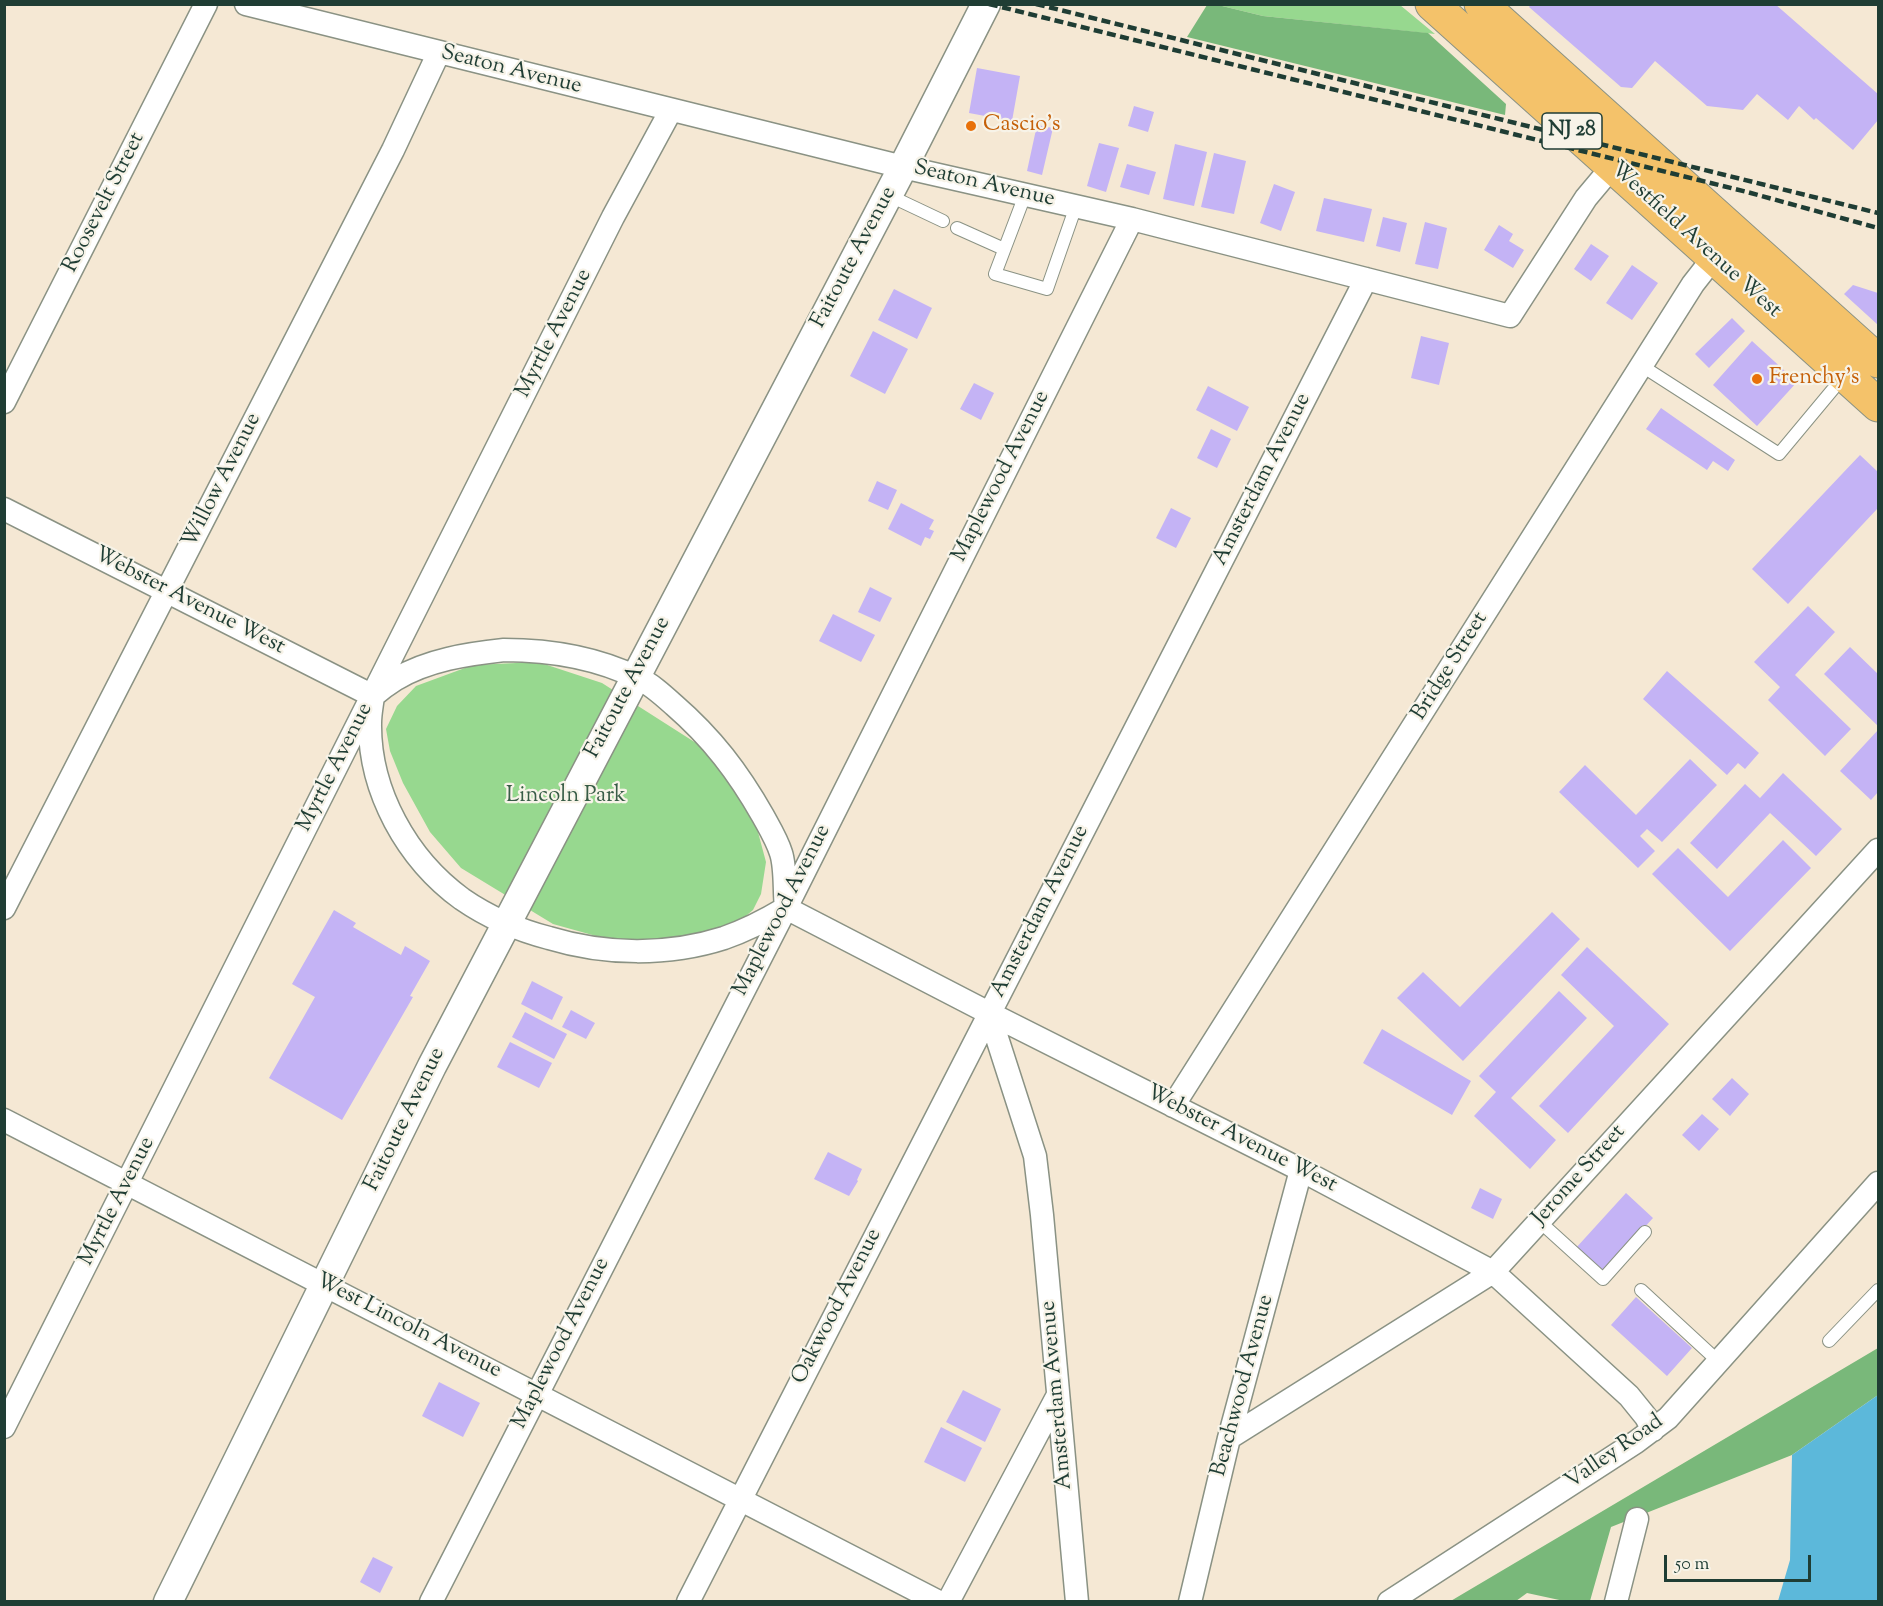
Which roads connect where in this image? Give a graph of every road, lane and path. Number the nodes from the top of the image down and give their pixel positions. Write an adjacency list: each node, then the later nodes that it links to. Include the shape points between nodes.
1 (206, 4): 23 (street, Roosevelt Street)
2 (246, 4): 6 (street, Seaton Avenue)
3 (986, 4): 9 (street, Faitoute Avenue)
4 (1432, 4): 8 (main road, Westfield Avenue West / NJ 28)
5 (1481, 4): 16 (main road, Westfield Avenue West / NJ 28)
6 (439, 52): 7 (street, Seaton Avenue); 26 (street, Willow Avenue, via 393,150)
7 (671, 110): 9 (street, Seaton Avenue); 28 (street, Myrtle Avenue, via 613,217)
8 (1612, 166): 18 (main road, Westfield Avenue West / NJ 28); 19 (street, Seaton Avenue, via 1586,198 1510,316)
9 (903, 167): 10 (street, Faitoute Avenue); 11 (street, Seaton Avenue)
10 (888, 195): 14 (lane); 27 (street, Faitoute Avenue)
11 (1025, 195): 12 (street, Seaton Avenue); 17 (lane)
12 (1076, 206): 13 (street, Seaton Avenue); 17 (lane, via 1047,289 995,274)
13 (1132, 219): 19 (street, Seaton Avenue); 31 (street, Maplewood Avenue)
14 (943, 221)
15 (957, 228): 17 (lane)
16 (1735, 232): 18 (street, Bridge Street); 20 (main road, Westfield Avenue West / NJ 28)
17 (1004, 249)
18 (1713, 258): 21 (street, Bridge Street); 22 (main road, Westfield Avenue West / NJ 28)
19 (1366, 279): 33 (street, Amsterdam Avenue)
20 (1878, 361)
21 (1642, 366): 22 (lane, via 1779,454); 34 (street, Bridge Street)
22 (1845, 376): 24 (main road, Westfield Avenue West / NJ 28)
23 (4, 402)
24 (1878, 405)
25 (4, 508): 26 (street, Webster Avenue West)
26 (167, 591): 28 (street, Webster Avenue West); 30 (street, Willow Avenue)
27 (635, 676): 28 (street, via 561,653 504,650 422,667); 31 (street, via 694,722 745,783 781,854); 32 (street, Faitoute Avenue)
28 (373, 696): 32 (street, via 370,723 375,768 400,832 444,884 481,911); 37 (street, Myrtle Avenue)
29 (1878, 850): 39 (street, Jerome Street)
30 (4, 908)
31 (786, 908): 32 (street, via 723,938 660,950 597,949); 33 (street, Webster Avenue West); 47 (street, Maplewood Avenue)
32 (506, 923): 42 (street, Faitoute Avenue)
33 (989, 1013): 34 (street, Webster Avenue West); 48 (street, Amsterdam Avenue, via 1035,1156); 52 (street, Oakwood Avenue)
34 (1173, 1106): 36 (street, Webster Avenue West)
35 (4, 1120): 37 (street, West Lincoln Avenue)
36 (1301, 1170): 41 (street, Webster Avenue West); 51 (street, Beachwood Avenue)
37 (128, 1183): 42 (street, West Lincoln Avenue); 49 (street, Myrtle Avenue)
38 (1878, 1183): 46 (street, Valley Road)
39 (1539, 1221): 40 (lane, via 1603,1279); 41 (street, Jerome Street)
40 (1645, 1232)
41 (1492, 1272): 50 (street, Webster Avenue West, via 1629,1396); 51 (street, Jerome Street)
42 (325, 1284): 47 (street, West Lincoln Avenue); 54 (street, Faitoute Avenue)
43 (1641, 1290): 46 (lane)
44 (1878, 1290): 45 (lane)
45 (1829, 1341)
46 (1719, 1362): 50 (street, Valley Road)
47 (536, 1394): 52 (street, West Lincoln Avenue); 55 (street, Maplewood Avenue)
48 (1058, 1395): 58 (street); 59 (street, Amsterdam Avenue)
49 (4, 1427)
50 (1653, 1430): 61 (street, Valley Road)
51 (1229, 1438): 60 (street, Beachwood Avenue)
52 (740, 1499): 56 (street, Oakwood Avenue); 57 (street, West Lincoln Avenue)
53 (1637, 1519): 62 (street)
54 (168, 1602)
55 (431, 1602)
56 (688, 1602)
57 (939, 1602)
58 (948, 1602)
59 (1077, 1602)
60 (1190, 1602)
61 (1389, 1602)
62 (1616, 1602)

